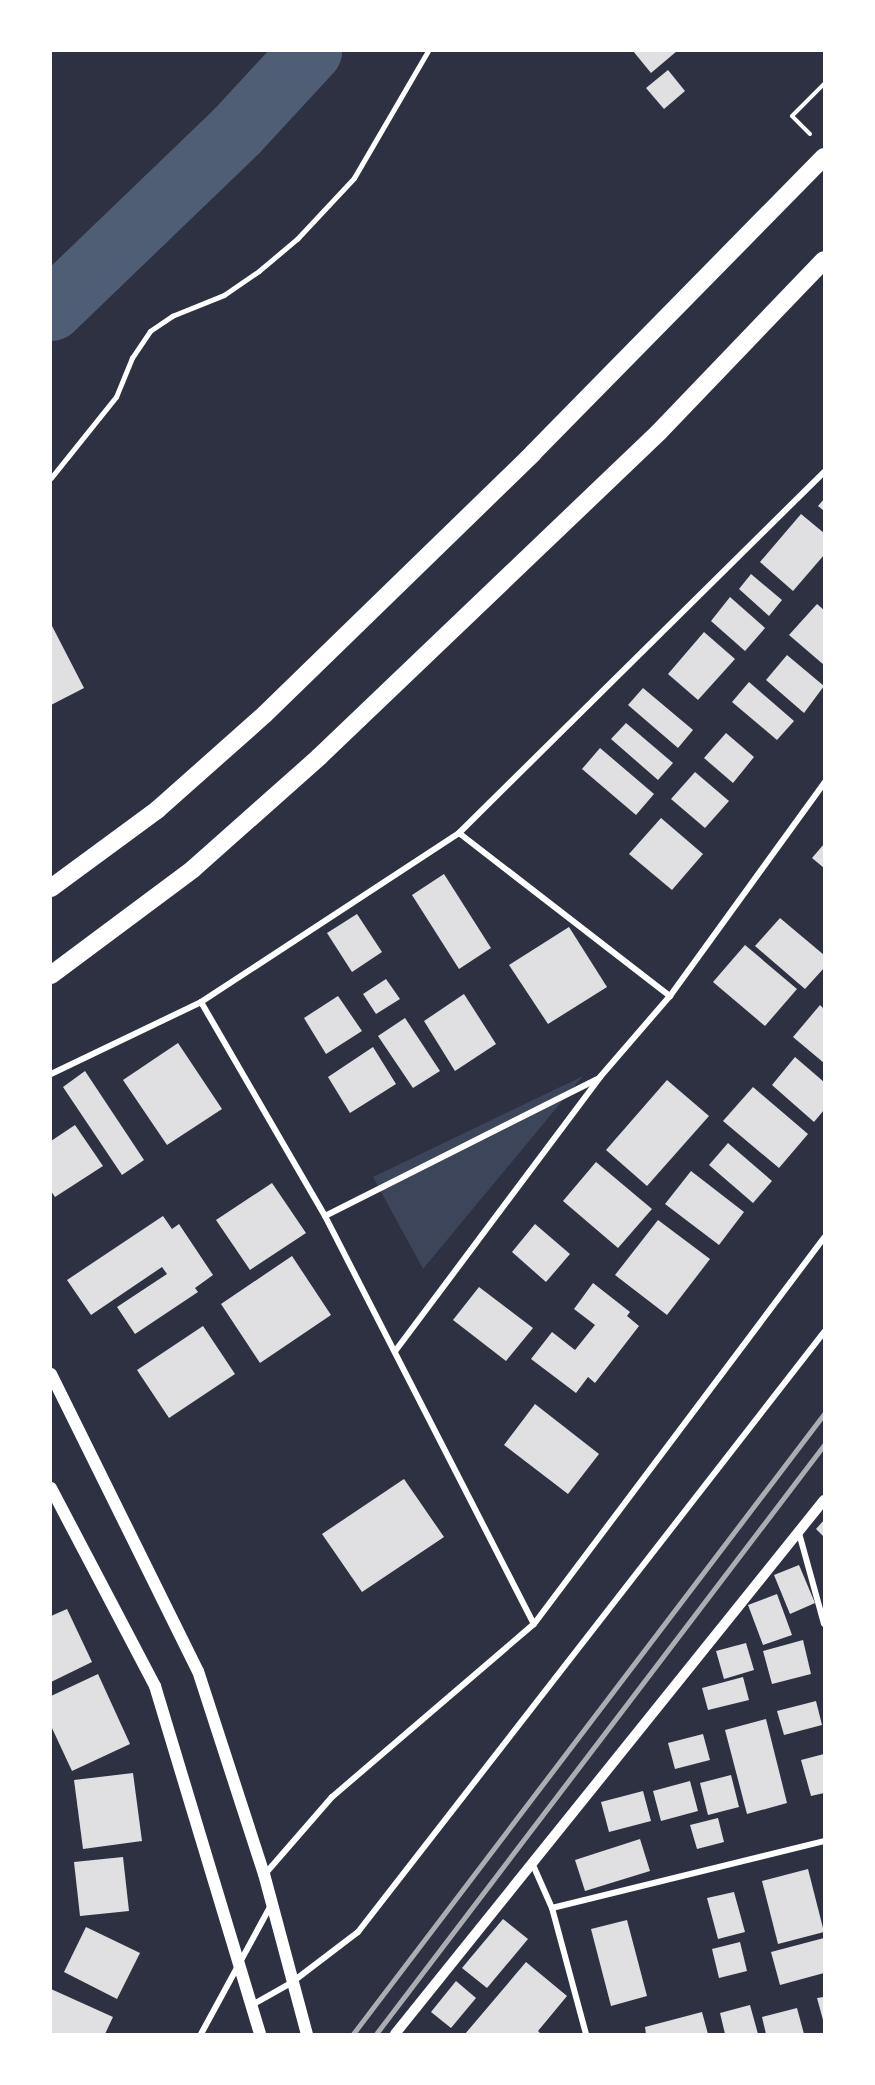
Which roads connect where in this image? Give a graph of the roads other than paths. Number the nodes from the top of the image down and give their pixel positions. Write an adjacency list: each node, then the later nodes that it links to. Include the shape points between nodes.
1 (428, 51): 5 (lane, via 354,178 297,240 260,271 224,295 172,316 150,331 132,358 116,398)
2 (824, 158): 8 (highway, via 525,462 265,714 157,810)
3 (824, 260): 9 (highway, via 659,432 320,758 193,869)
4 (824, 472): 7 (street)
5 (51, 478)
6 (824, 783): 10 (street)
7 (459, 833): 10 (street); 11 (street)
8 (51, 888)
9 (51, 975)
10 (670, 996): 13 (street)
11 (201, 1002): 12 (street); 14 (street)
12 (51, 1074)
13 (600, 1077): 14 (street); 17 (street)
14 (325, 1216): 17 (street)
15 (824, 1238): 22 (street)
16 (824, 1332): 30 (street, via 378,1908 358,1932)
17 (396, 1350): 22 (street)
18 (51, 1374): 26 (main road, via 194,1662)
19 (51, 1488): 29 (main road, via 155,1686)
20 (824, 1500): 21 (street)
21 (798, 1531): 23 (street); 25 (street)
22 (534, 1624): 26 (street, via 332,1797)
23 (824, 1624)
24 (824, 1841): 28 (street, via 791,1846)
25 (532, 1865): 28 (street); 35 (street)
26 (264, 1874): 27 (main road)
27 (272, 1905): 29 (street); 30 (main road)
28 (552, 1908): 36 (street)
29 (239, 1966): 31 (main road); 32 (street)
30 (291, 1983): 31 (street); 34 (main road)
31 (252, 2005): 33 (main road)
32 (201, 2034)
33 (260, 2034)
34 (307, 2034)
35 (395, 2034)
36 (586, 2034)

